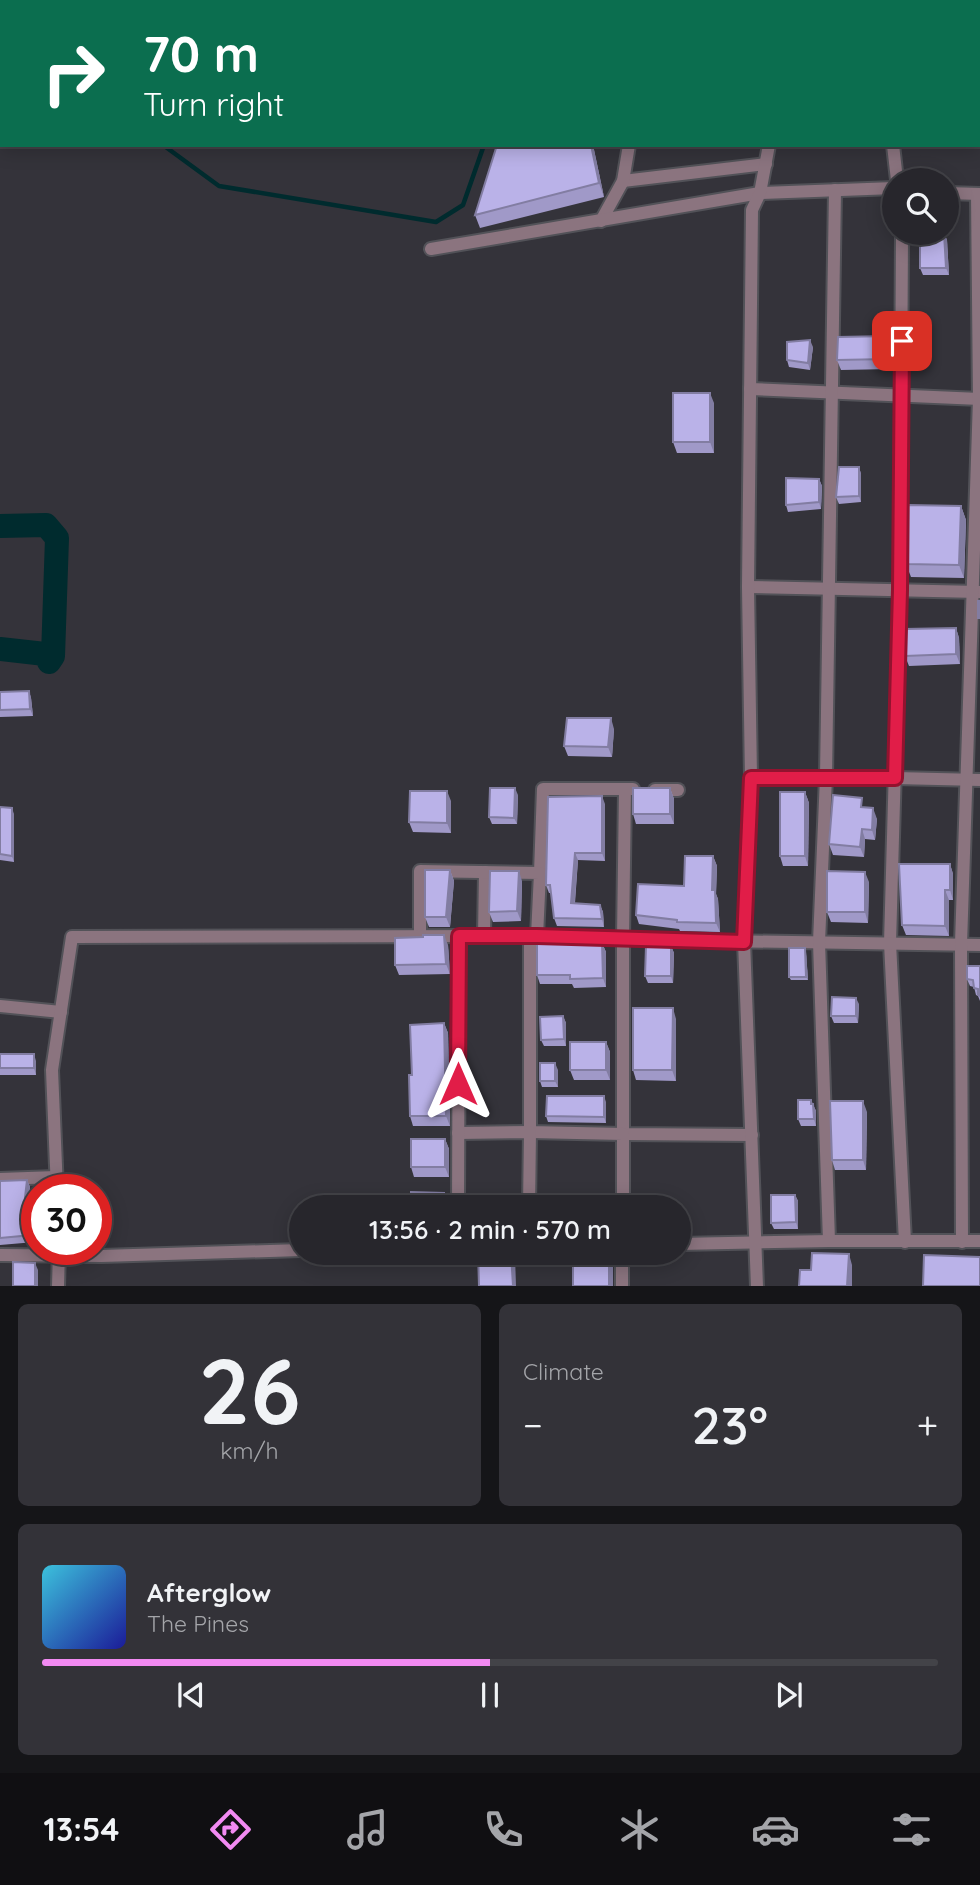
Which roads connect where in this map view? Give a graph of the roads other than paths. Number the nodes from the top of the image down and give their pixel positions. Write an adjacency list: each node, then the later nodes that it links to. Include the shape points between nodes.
1 (629, 147): 6 (street)
2 (769, 147): 4 (street)
3 (893, 147): 5 (street)
4 (766, 164): 6 (street); 9 (street)
5 (896, 168)
6 (622, 181): 12 (street)
7 (882, 188): 8 (street)
8 (835, 190): 9 (street); 16 (street)
9 (760, 193): 12 (street); 15 (street, via 752,210)
10 (959, 193): 11 (street)
11 (979, 194): 18 (street)
12 (601, 220): 14 (street)
13 (902, 245): 17 (street)
14 (432, 249)
15 (750, 389): 16 (street); 19 (street)
16 (832, 392): 17 (street); 20 (street)
17 (902, 395): 18 (street); 21 (street)
18 (979, 399): 22 (street)
19 (748, 587): 20 (street); 24 (street)
20 (828, 589): 21 (street); 23 (street)
21 (900, 590): 22 (street); 25 (street)
22 (976, 592): 27 (street)
23 (826, 777): 24 (street); 25 (street); 38 (street)
24 (751, 778): 37 (street)
25 (895, 778): 27 (street); 39 (street)
26 (980, 780): 27 (street)
27 (965, 781): 40 (street)
28 (625, 789): 29 (street); 31 (street, via 543,789); 36 (street)
29 (678, 790)
30 (485, 872): 31 (street); 33 (street); 35 (street, via 421,871)
31 (540, 873): 34 (street)
32 (459, 936): 33 (street); 35 (street); 45 (street)
33 (484, 936): 34 (street)
34 (533, 936): 36 (street); 44 (street)
35 (420, 937): 43 (street, via 72,937)
36 (623, 939): 37 (street); 46 (street)
37 (744, 942): 38 (street); 47 (street)
38 (819, 942): 39 (street); 54 (street)
39 (890, 943): 40 (street); 56 (street)
40 (961, 944): 41 (street); 57 (street)
41 (980, 944)
42 (0, 1006): 43 (street)
43 (61, 1012): 48 (street, via 52,1070)
44 (530, 1132): 45 (street); 46 (street); 52 (street)
45 (458, 1133): 51 (street)
46 (623, 1134): 47 (street); 53 (street)
47 (752, 1135): 58 (street)
48 (57, 1174)
49 (0, 1179): 50 (street)
50 (21, 1181)
51 (458, 1195)
52 (529, 1195)
53 (623, 1195)
54 (829, 1241): 56 (street); 58 (street)
55 (980, 1241): 57 (street)
56 (905, 1242): 57 (street)
57 (962, 1242)
58 (757, 1243): 59 (street); 68 (street)
59 (691, 1244)
60 (289, 1250): 63 (street)
61 (21, 1254): 62 (street)
62 (0, 1255)
63 (112, 1256)
64 (59, 1265): 66 (street)
65 (622, 1265): 67 (street)
66 (58, 1286)
67 (622, 1286)
68 (757, 1286)

